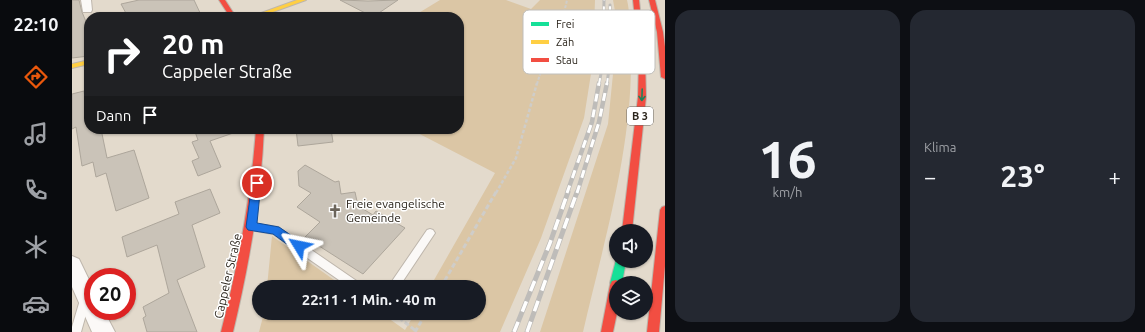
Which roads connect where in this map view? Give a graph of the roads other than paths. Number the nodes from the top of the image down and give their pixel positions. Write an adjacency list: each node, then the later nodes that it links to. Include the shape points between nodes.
1 (222, 0): 7 (main road)
2 (303, 0): 8 (main road)
3 (636, 0): 5 (main road, B 3, one-way to 5)
4 (652, 0): 6 (main road)
5 (637, 10)
6 (654, 10)
7 (230, 12)
8 (268, 12)
9 (655, 12): 13 (main road)
10 (84, 63): 11 (main road)
11 (72, 66)
12 (642, 74): 16 (main road, B 3, one-way to 16, via 642,97)
13 (665, 77)
14 (260, 134): 17 (main road, Cappeler Straße)
15 (665, 210): 19 (main road)
16 (627, 224)
17 (251, 227): 21 (lane, via 275,230); 30 (main road, Cappeler Straße)
18 (430, 233): 22 (lane)
19 (661, 263): 24 (main road); 32 (main road)
20 (72, 265): 23 (street)
21 (347, 280)
22 (398, 280)
23 (84, 291)
24 (665, 299)
25 (84, 318): 28 (lane)
26 (98, 320): 29 (street)
27 (609, 320): 31 (main road)
28 (76, 332)
29 (104, 332)
30 (227, 332)
31 (607, 332)
32 (653, 332)

